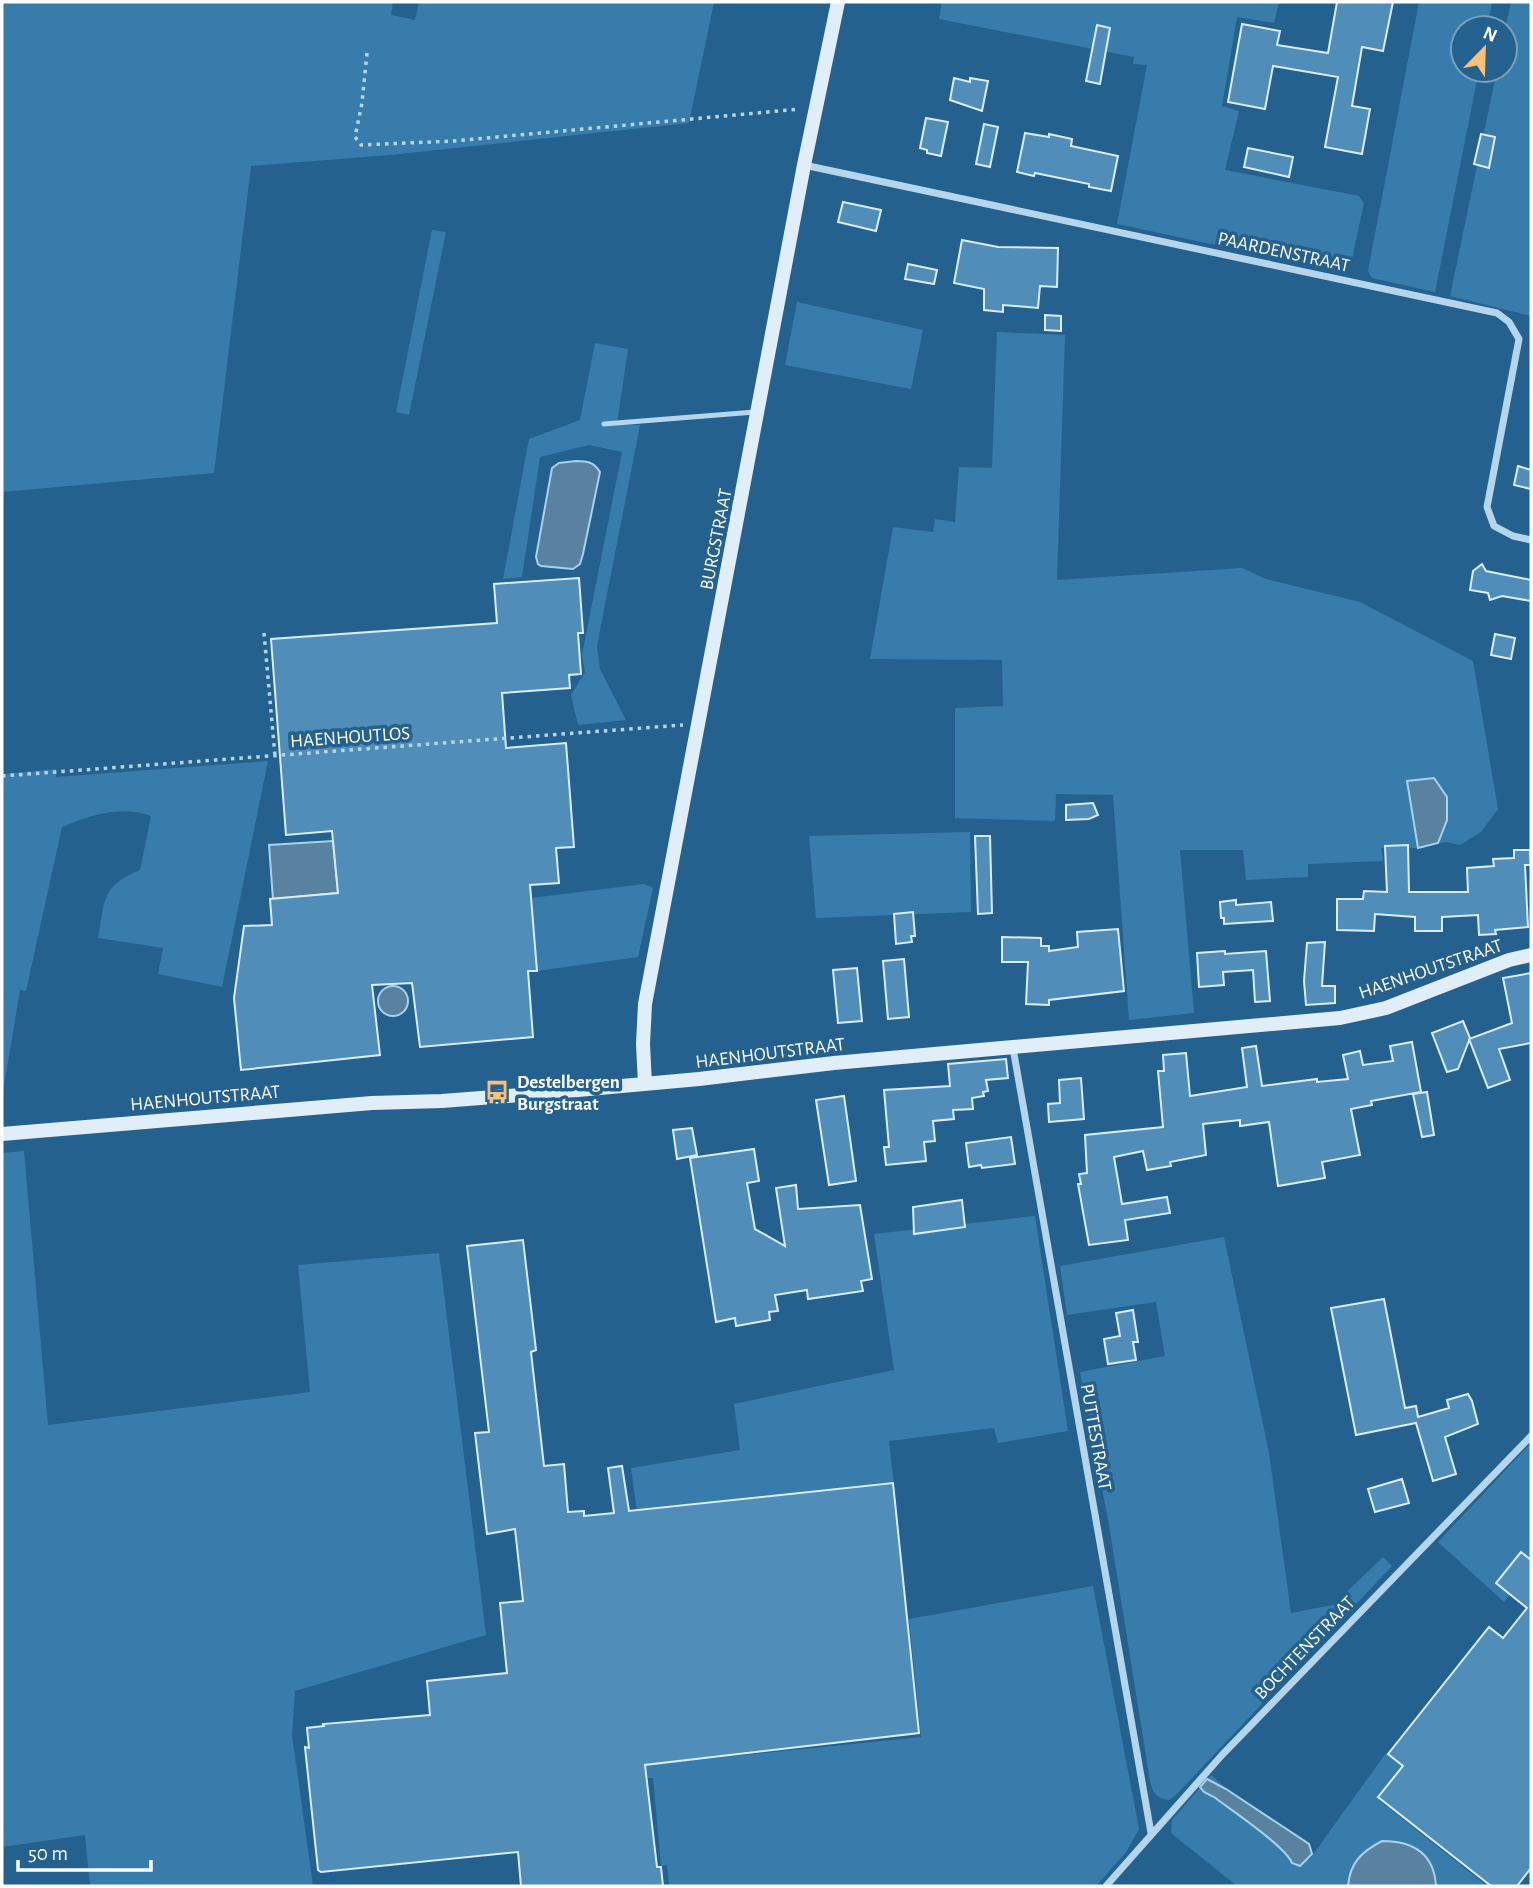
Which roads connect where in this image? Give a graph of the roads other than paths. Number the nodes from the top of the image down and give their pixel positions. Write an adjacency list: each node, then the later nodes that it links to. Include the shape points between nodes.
1 (838, 2): 2 (street, BURGSTRAAT)
2 (804, 166): 3 (street, BURGSTRAAT); 5 (street, PAARDENSTRAAT, via 1497,313 1509,322 1518,339 1487,507 1494,526)
3 (758, 412): 4 (lane); 8 (street, BURGSTRAAT, via 645,1004)
4 (604, 425)
5 (1531, 540)
6 (1531, 955): 7 (street, HAENHOUTSTRAAT, via 1386,1008 1340,1018)
7 (1013, 1047): 8 (street, HAENHOUTSTRAAT); 11 (street, PUTTESTRAAT)
8 (645, 1084): 9 (street, HAENHOUTSTRAAT)
9 (2, 1134)
10 (1531, 1436): 11 (street, BOCHTENSTRAAT)
11 (1151, 1833): 12 (street, BOCHTENSTRAAT)
12 (1106, 1886)

